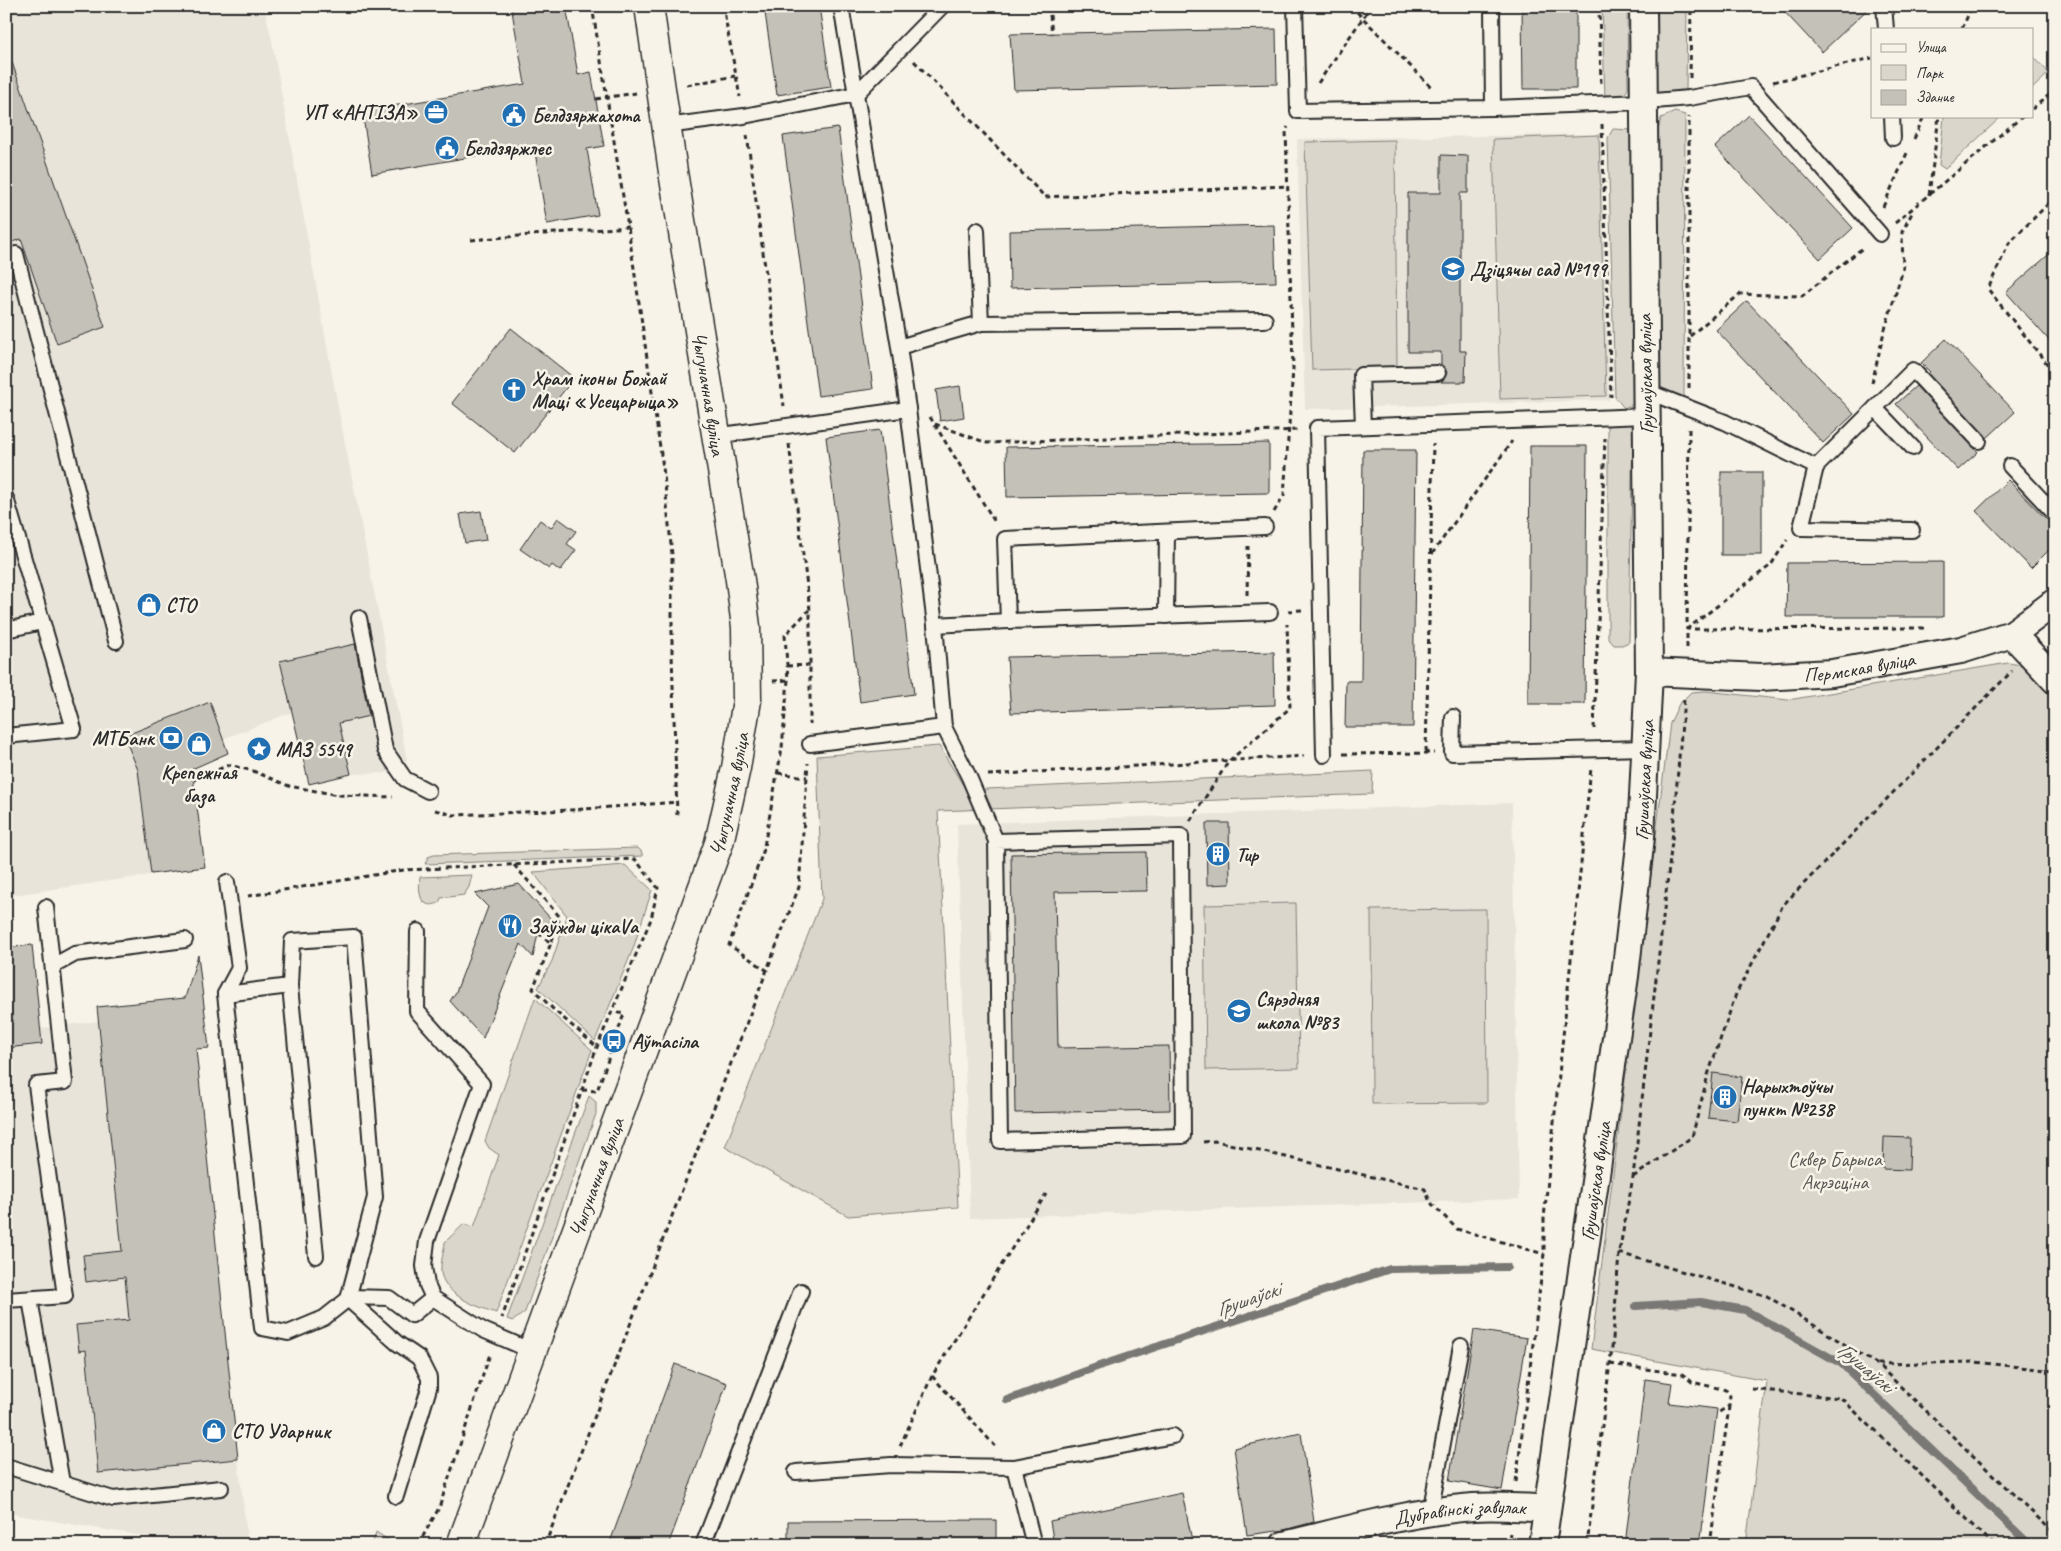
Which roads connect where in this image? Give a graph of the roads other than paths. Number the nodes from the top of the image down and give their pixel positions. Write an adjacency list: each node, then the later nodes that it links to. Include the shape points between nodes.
1 (649, 6): 13 (main road, Чыгуначная вуліца)
2 (841, 6): 9 (lane)
3 (942, 6): 9 (lane)
4 (1295, 6): 11 (lane, via 1298,111)
5 (1492, 6): 11 (lane)
6 (1643, 6): 10 (street, Грушаўская вуліца)
7 (1884, 6): 8 (lane)
8 (1886, 28)
9 (856, 94): 13 (lane, via 744,116); 20 (lane)
10 (1643, 102): 11 (lane); 16 (lane, via 1751,88); 22 (street, Грушаўская вуліца)
11 (1493, 108)
12 (1892, 118): 14 (lane)
13 (666, 126): 26 (main road, Чыгуначная вуліца)
14 (1894, 138)
15 (977, 230): 19 (lane)
16 (1877, 231)
17 (16, 254): 44 (lane)
18 (1265, 320): 19 (lane)
19 (981, 323): 20 (lane)
20 (899, 347): 24 (lane)
21 (1438, 373): 25 (lane, via 1361,375)
22 (1646, 404): 25 (lane, via 1606,417); 30 (lane, via 1725,422); 46 (street, Грушаўская вуліца)
23 (1875, 408): 27 (lane, via 1913,370); 28 (lane); 30 (lane)
24 (908, 412): 26 (lane); 42 (lane)
25 (1363, 426): 53 (lane, via 1317,428)
26 (715, 436): 70 (main road, Чыгуначная вуліца, via 746,627 747,700 736,768 716,852)
27 (1979, 441)
28 (1914, 448)
29 (2010, 466): 32 (lane)
30 (1816, 467): 34 (lane, via 1801,528)
31 (6, 498): 41 (lane)
32 (2055, 514)
33 (1264, 528): 35 (lane)
34 (1912, 530)
35 (1167, 532): 38 (lane); 40 (lane, via 1006,539)
36 (2055, 602): 45 (street, Пермская вуліца)
37 (1270, 612): 38 (lane)
38 (1166, 616): 40 (lane)
39 (359, 618): 54 (lane, via 385,750 405,779)
40 (1008, 621): 42 (lane)
41 (42, 622): 43 (lane); 50 (lane, via 74,729)
42 (935, 626): 49 (lane)
43 (6, 630)
44 (116, 642)
45 (2021, 644): 46 (street, Пермская вуліца, via 1961,650 1832,672 1761,676); 47 (street)
46 (1649, 672): 52 (street, Грушаўская вуліца)
47 (2055, 680)
48 (1453, 717): 52 (lane, via 1452,753)
49 (944, 727): 51 (lane); 55 (lane)
50 (6, 736)
51 (810, 744)
52 (1645, 748): 78 (street, Грушаўская вуліца, via 1641,837 1625,976)
53 (1324, 755)
54 (428, 791)
55 (996, 841): 55 (lane, via 1000,1141 1182,1136 1181,836)
56 (227, 882): 62 (lane, via 239,968)
57 (46, 907): 60 (lane)
58 (418, 931): 67 (lane, via 417,1011 482,1084 427,1241 424,1266 426,1285)
59 (185, 940): 60 (lane, via 75,954)
60 (53, 966): 65 (lane, via 65,1082 36,1085 65,1296)
61 (290, 986): 62 (lane); 63 (lane); 66 (lane, via 292,941 354,937 375,1197)
62 (224, 994): 66 (lane, via 262,1328 288,1333 324,1318)
63 (316, 1256)
64 (800, 1291): 81 (lane)
65 (30, 1298): 68 (lane); 75 (lane)
66 (349, 1298): 67 (lane, via 389,1298 412,1315); 77 (lane, via 418,1358 429,1378 429,1388)
67 (433, 1298): 70 (lane, via 483,1330)
68 (6, 1300)
69 (1461, 1346): 79 (lane)
70 (532, 1351): 80 (main road, Чыгуначная вуліца)
71 (1173, 1436): 73 (lane)
72 (6, 1466): 75 (lane)
73 (1014, 1467): 74 (lane, via 891,1466); 82 (lane)
74 (796, 1472)
75 (62, 1483): 76 (lane, via 113,1499)
76 (220, 1488)
77 (396, 1496)
78 (1546, 1508): 79 (street, Дубравінскі завулак, via 1474,1507); 84 (street, Грушаўская вуліца)
79 (1430, 1513): 83 (street, Дубравінскі завулак)
80 (461, 1545)
81 (703, 1545)
82 (1034, 1545)
83 (1284, 1545)
84 (1542, 1545)

